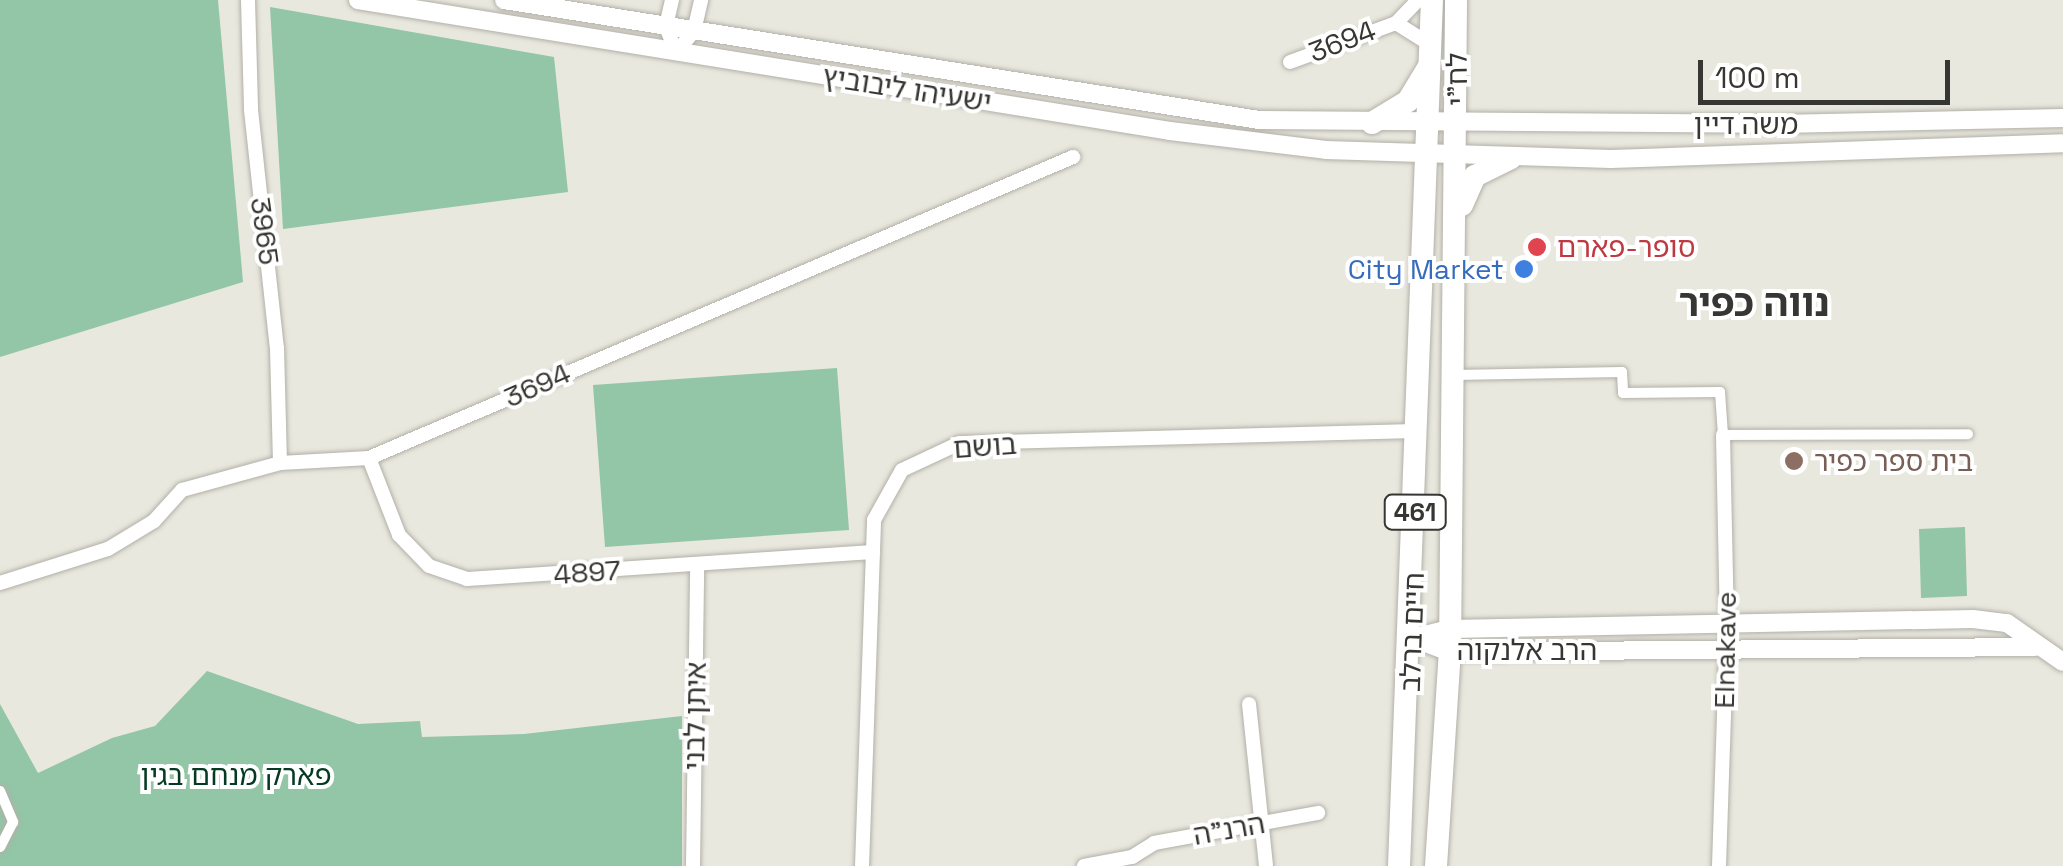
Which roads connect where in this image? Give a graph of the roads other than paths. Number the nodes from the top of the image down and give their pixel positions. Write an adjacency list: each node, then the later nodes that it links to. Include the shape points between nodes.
1 (248, 0): 30 (street, 3965, via 250,110 278,348)
2 (358, 0): 12 (street, ישעיהו ליבוביץ)
3 (504, 0): 10 (street, ישעיהו ליבוביץ)
4 (672, 0): 10 (street)
5 (701, 0): 11 (street)
6 (1418, 0): 9 (street, 3694)
7 (1432, 0): 13 (main road, לח"י / 461)
8 (1456, 0): 18 (main road, לח"י / 461)
9 (1396, 23): 13 (street, 3694); 14 (street, 3694)
10 (666, 27): 11 (street, ישעיהו ליבוביץ); 12 (street)
11 (694, 31): 12 (street); 16 (street, ישעיהו ליבוביץ, via 1160,108)
12 (676, 52): 21 (street, ישעיהו ליבוביץ, via 1170,132)
13 (1431, 52): 16 (main road, via 1415,94); 17 (main road, לח"י / 461)
14 (1290, 62)
15 (2063, 118): 18 (street, משה דיין)
16 (1372, 123): 17 (street, ישעיהו ליבוביץ)
17 (1429, 124): 18 (street, משה דיין); 21 (main road, לח"י / 461)
18 (1458, 124): 22 (main road, לח"י / 461)
19 (2063, 143): 23 (street, משה דיין)
20 (1073, 157): 29 (street, 3694)
21 (1428, 157): 22 (street, ישעיהו ליבוביץ); 26 (main road, חיים ברלב / 461)
22 (1458, 158): 23 (street, משה דיין); 24 (main road, חיים ברלב / 461)
23 (1511, 158): 24 (main road, via 1475,176)
24 (1455, 232): 25 (main road, חיים ברלב / 461)
25 (1454, 375): 28 (street, via 1622,372 1623,393 1720,392); 36 (main road, חיים ברלב / 461)
26 (1417, 431): 31 (street, בושם, via 960,442 902,470 879,507); 35 (main road, חיים ברלב / 461)
27 (1968, 434): 28 (street)
28 (1723, 435): 34 (street, Elnakave)
29 (369, 458): 30 (street, 3694); 32 (street, 4897, via 399,535 428,566 467,579)
30 (280, 463): 33 (street, 3694, via 182,490 154,522 108,550)
31 (873, 552): 32 (street, 4897); 46 (street, בושם)
32 (697, 565): 45 (street, איתן לבני)
33 (0, 582)
34 (1728, 626): 36 (street, הרב אלנקוה); 37 (street, הרב אלנקוה, via 1972,618 2007,623); 38 (street, Elnakave)
35 (1413, 638): 36 (street, הרב אלנקוה); 49 (main road, חיים ברלב / 461)
36 (1450, 641): 38 (street, הרב אלנקוה); 50 (main road, חיים ברלב / 461)
37 (2035, 647): 38 (street, הרב אלנקוה); 39 (street, הרב אלנקוה)
38 (1726, 649): 51 (street, Elnakave)
39 (2063, 662)
40 (1249, 704): 43 (street)
41 (0, 791): 44 (street, via 13,822)
42 (1318, 813): 43 (street, הרנ"ה)
43 (1260, 824): 47 (street, הרנ"ה, via 1154,842 1132,857); 48 (street)
44 (0, 847)
45 (693, 866)
46 (862, 866)
47 (1084, 866)
48 (1266, 866)
49 (1400, 866)
50 (1436, 866)
51 (1720, 866)

